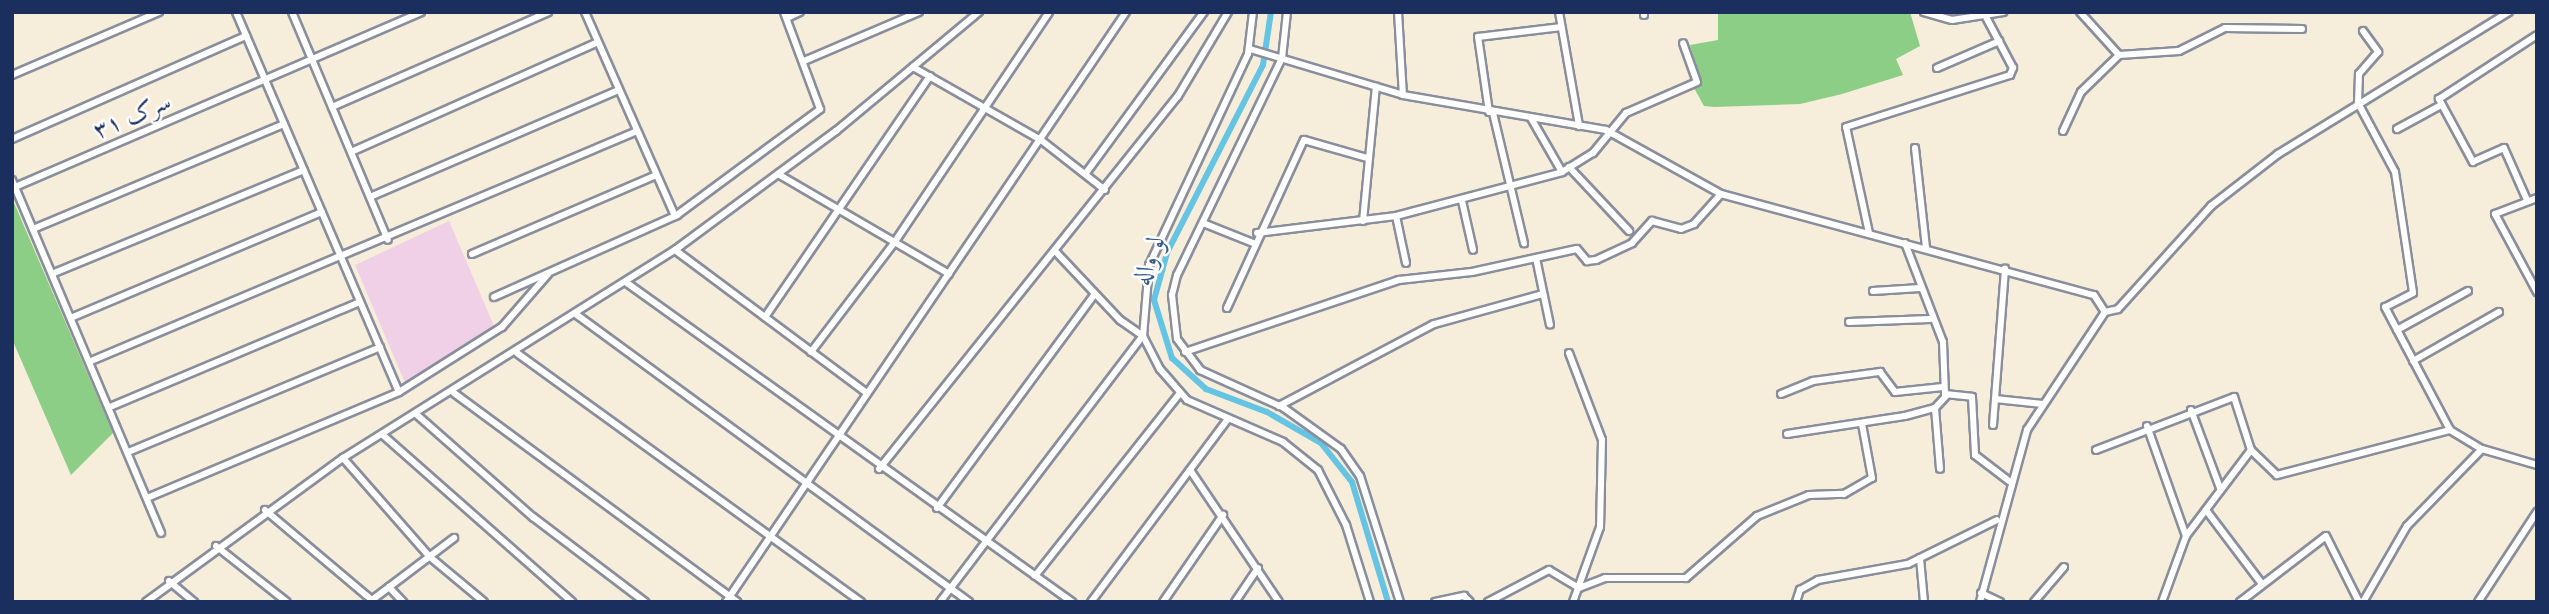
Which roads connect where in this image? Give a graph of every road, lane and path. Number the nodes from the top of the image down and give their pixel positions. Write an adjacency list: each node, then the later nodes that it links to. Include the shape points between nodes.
1 (159, 12): 40 (street)
2 (236, 12): 29 (street)
3 (302, 12): 22 (street)
4 (421, 12): 36 (street, سرک ۳۱)
5 (548, 12): 48 (street)
6 (585, 12): 31 (street)
7 (800, 12): 23 (street)
8 (919, 12): 37 (street)
9 (979, 12): 38 (street)
10 (1049, 12): 49 (street)
11 (1126, 12): 59 (street)
12 (1204, 12): 66 (street)
13 (1228, 12): 71 (street, via 1178,96)
14 (1253, 12): 33 (street)
15 (1287, 12): 35 (street)
16 (1398, 12): 45 (street)
17 (1559, 12): 25 (street)
18 (1924, 12): 24 (street, via 1952,20)
19 (2003, 12): 24 (street)
20 (2080, 12): 34 (street)
21 (2509, 12): 46 (street)
22 (293, 14): 36 (street)
23 (785, 15): 37 (street)
24 (1986, 17): 30 (street)
25 (1561, 27): 50 (street, via 1478,37); 53 (street)
26 (2302, 29): 34 (street, via 2225,28 2179,51)
27 (2363, 31): 46 (street, via 2378,52 2359,74)
28 (2537, 35): 47 (street, via 2441,97)
29 (246, 36): 42 (street); 58 (street)
30 (1998, 41): 39 (street); 86 (street, via 2010,75 1849,122)
31 (597, 42): 44 (street); 61 (street)
32 (1683, 43): 55 (street, via 1697,82 1626,113)
33 (1252, 49): 35 (street); 123 (street, via 1149,265)
34 (2119, 55): 57 (street, via 2087,83)
35 (1279, 57): 43 (street); 82 (street)
36 (312, 60): 42 (street, سرک ۳۱); 48 (street)
37 (804, 61): 79 (street, via 820,109)
38 (913, 67): 41 (street); 67 (street)
39 (1937, 68)
40 (12, 75)
41 (930, 76): 49 (street); 77 (street)
42 (265, 80): 52 (street); 69 (street, سرک ۳۱)
43 (1376, 87): 45 (street); 62 (street)
44 (618, 90): 56 (street); 73 (street)
45 (1404, 94): 50 (street)
46 (2358, 103): 114 (street, via 2211,206 2118,309); 122 (street, via 2389,153 2404,210 2402,244 2413,295 2385,305)
47 (2441, 105): 54 (street); 75 (street, via 2473,162 2504,148)
48 (332, 107): 61 (street)
49 (982, 108): 59 (street); 88 (street)
50 (1491, 113): 51 (street); 70 (street)
51 (1531, 118): 53 (street); 65 (street)
52 (284, 124): 64 (street); 83 (street)
53 (1579, 126): 55 (street)
54 (2396, 129)
55 (1606, 130): 63 (street, via 1593,153); 72 (street)
56 (637, 131): 68 (street); 87 (street)
57 (2063, 131)
58 (12, 139)
59 (1041, 140): 66 (street); 103 (street)
60 (1915, 148): 92 (street)
61 (351, 152): 73 (street)
62 (1367, 158): 81 (street); 85 (street, via 1304,140)
63 (1569, 167): 65 (street); 84 (street)
64 (304, 170): 78 (street); 102 (street)
65 (1562, 172): 70 (street)
66 (1086, 173): 71 (street)
67 (778, 174): 77 (street); 93 (street)
68 (656, 175): 79 (street); 96 (street)
69 (14, 183): 83 (street)
70 (1511, 189): 76 (street); 90 (street)
71 (1105, 190): 95 (street)
72 (1721, 194): 86 (street); 97 (street, via 1694,224 1681,229 1652,221 1632,243 1596,261 1587,261 1577,249)
73 (370, 197): 87 (street)
74 (2537, 198): 75 (street)
75 (2527, 200): 108 (street, via 2495,218)
76 (1462, 201): 80 (street); 94 (street)
77 (838, 211): 88 (street); 118 (street)
78 (322, 212): 98 (street); 117 (street)
79 (675, 216): 101 (street)
80 (1396, 216): 81 (street); 99 (street)
81 (1363, 221): 85 (street)
82 (1203, 223): 89 (street); 126 (street, via 1172,295)
83 (33, 229): 102 (street)
84 (1629, 231)
85 (1257, 233): 89 (street)
86 (1869, 233): 91 (street)
87 (388, 240): 98 (street)
88 (894, 243): 103 (street); 125 (street)
89 (1253, 243): 113 (street)
90 (1524, 243)
91 (1905, 243): 92 (street); 105 (street)
92 (1926, 248): 100 (street)
93 (675, 250): 104 (street); 118 (street)
94 (1473, 250)
95 (1056, 252): 110 (street); 159 (street)
96 (472, 254)
97 (1536, 258): 109 (street); 126 (street, via 1399,280)
98 (342, 260): 112 (street); 130 (street)
99 (1406, 263)
100 (2005, 268): 114 (street, via 2094,295); 138 (street)
101 (550, 272): 111 (street); 132 (street, via 502,327)
102 (54, 273): 117 (street)
103 (949, 274): 134 (street)
104 (627, 284): 116 (street); 152 (street)
105 (1920, 288): 106 (street); 119 (street)
106 (1873, 291)
107 (2468, 291): 122 (street)
108 (2537, 292)
109 (1543, 294): 121 (street); 140 (street, via 1434,324)
110 (1094, 295): 123 (street); 166 (street)
111 (494, 297)
112 (360, 302): 124 (street); 141 (street)
113 (1227, 307)
114 (2105, 312): 139 (street)
115 (2499, 312): 129 (street)
116 (577, 315): 127 (street); 163 (street)
117 (73, 317): 130 (street)
118 (765, 317): 125 (street)
119 (1930, 319): 120 (street); 131 (street, via 1943,342)
120 (1849, 322)
121 (1550, 325)
122 (2397, 330): 129 (street)
123 (1143, 335): 135 (street); 176 (street)
124 (380, 347): 132 (street); 156 (street)
125 (811, 352): 134 (street)
126 (1185, 352): 140 (street, via 1200,370)
127 (517, 353): 133 (street); 175 (street)
128 (1569, 353): 187 (street, via 1602,440 1600,527)
129 (2413, 360): 149 (street)
130 (91, 361): 141 (street)
131 (1943, 387): 136 (street, via 1895,392 1880,372 1813,381); 137 (street)
132 (399, 392): 165 (street)
133 (454, 393): 144 (street); 189 (street)
134 (867, 393): 152 (street)
135 (1180, 393): 145 (street); 182 (street)
136 (1781, 394)
137 (1947, 396): 142 (street); 162 (street, via 1972,397 1975,455)
138 (1995, 398): 139 (street); 147 (street)
139 (2043, 404): 162 (street)
140 (1279, 406): 207 (street, via 1315,426 1360,476)
141 (110, 407): 156 (street)
142 (1935, 408): 146 (street); 160 (street)
143 (2191, 410): 148 (street); 155 (street, via 2234,397); 164 (street)
144 (416, 414): 151 (street); 196 (street, via 541,524)
145 (1227, 420): 161 (street); 206 (street, via 1283,442 1318,470 1346,525)
146 (1861, 424): 150 (street); 187 (street, via 1872,478 1861,485 1844,494 1808,495 1756,516 1686,578 1605,578)
147 (1993, 425)
148 (2147, 426): 154 (street); 173 (street)
149 (2450, 430): 153 (street); 155 (street, via 2277,475)
150 (1787, 434)
151 (384, 436): 157 (street); 195 (street)
152 (837, 438): 159 (street); 163 (street)
153 (2482, 449): 158 (street); 219 (street, via 2407,526)
154 (2096, 450)
155 (2251, 450): 164 (street)
156 (128, 452): 165 (street)
157 (343, 458): 167 (street); 178 (street)
158 (2537, 465)
159 (879, 469): 166 (street)
160 (1940, 469)
161 (1190, 470): 170 (street); 202 (street)
162 (2009, 481): 171 (street)
163 (805, 485): 175 (street); 186 (street)
164 (2220, 488): 168 (street)
165 (147, 498): 172 (street)
166 (937, 508): 176 (street)
167 (265, 510): 177 (street); 185 (street, via 372,600)
168 (2206, 510): 173 (street); 184 (street)
169 (2537, 512): 220 (street)
170 (1223, 515): 181 (street); 203 (street)
171 (1997, 520): 179 (street); 188 (street)
172 (161, 533)
173 (2186, 536): 217 (street)
174 (454, 538): 178 (street)
175 (770, 538): 189 (street); 198 (street)
176 (983, 540): 182 (street); 186 (street)
177 (216, 546): 183 (street); 192 (street)
178 (430, 557): 185 (street); 194 (street)
179 (1920, 558): 212 (street, via 1818,580 1800,590); 213 (street)
180 (2064, 566): 216 (street)
181 (1258, 568): 204 (street); 205 (street)
182 (1035, 576): 201 (street)
183 (169, 582): 190 (street); 191 (street)
184 (2262, 583): 218 (street); 219 (street, via 2326,536)
185 (389, 587): 193 (street)
186 (950, 588): 199 (street); 200 (street)
187 (1579, 588): 210 (street, via 1549,570); 211 (street)
188 (1981, 593): 214 (street); 215 (street)
189 (728, 599): 197 (street)
190 (146, 602)
191 (194, 602)
192 (287, 602)
193 (403, 602)
194 (484, 602)
195 (572, 602)
196 (645, 602)
197 (737, 602)
198 (860, 602)
199 (940, 602)
200 (969, 602)
201 (1072, 602)
202 (1091, 602)
203 (1163, 602)
204 (1235, 602)
205 (1279, 602)
206 (1370, 602)
207 (1400, 602)
208 (1435, 602): 209 (street, via 1464,596)
209 (1470, 602)
210 (1488, 602)
211 (1573, 602)
212 (1796, 602)
213 (1924, 602)
214 (1980, 602)
215 (2000, 602)
216 (2034, 602)
217 (2162, 602)
218 (2240, 602)
219 (2361, 602)
220 (2478, 602)

